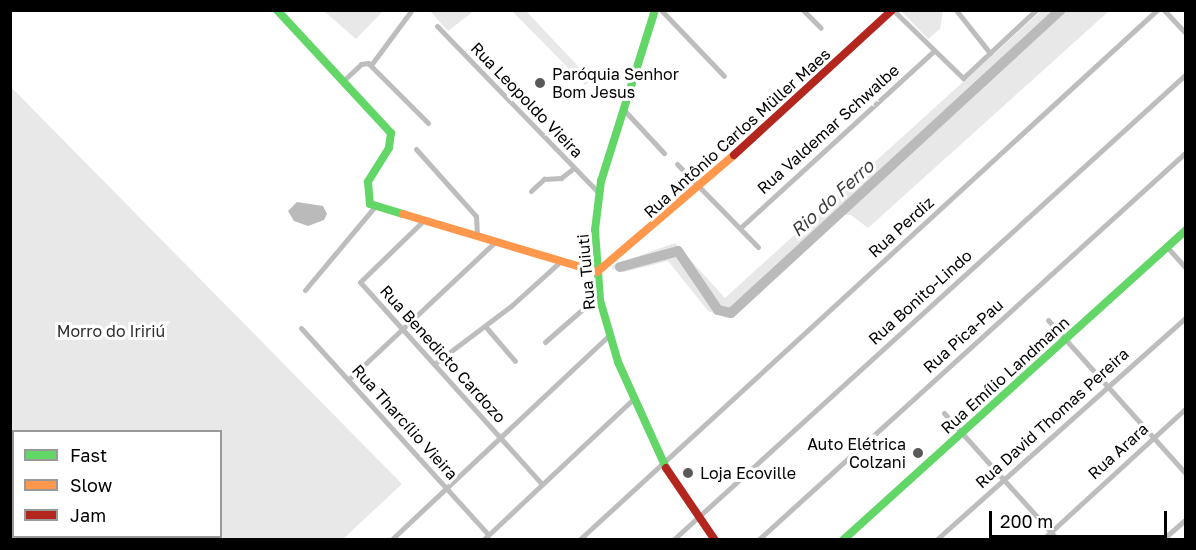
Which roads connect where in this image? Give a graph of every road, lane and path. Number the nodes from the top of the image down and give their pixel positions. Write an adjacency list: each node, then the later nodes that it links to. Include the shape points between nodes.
1 (277, 10): 19 (street)
2 (654, 10): 20 (street, Rua Tuiuti)
3 (661, 10): 18 (street)
4 (803, 10): 12 (street)
5 (892, 10): 14 (street); 27 (street, Rua Antônio Carlos Müller Maes)
6 (956, 10): 15 (street)
7 (1036, 10): 15 (street)
8 (1157, 10): 61 (street, Rua Perdiz)
9 (1164, 10): 13 (street)
10 (411, 11): 16 (street)
11 (437, 26): 26 (street, Rua Leopoldo Vieira)
12 (821, 28)
13 (1185, 34)
14 (934, 51): 15 (street, via 963,78); 32 (street, Rua Valdemar Schwalbe)
15 (990, 53)
16 (371, 65): 19 (street, via 361,64); 21 (street)
17 (1185, 74): 66 (street, Rua Bonito-Lindo)
18 (724, 76)
19 (343, 81): 30 (street, via 391,133 389,148 368,182 370,204)
20 (624, 110): 24 (street); 29 (street, Rua Tuiuti)
21 (428, 123)
22 (416, 149): 34 (street, via 476,216)
23 (1185, 152): 76 (street, Rua Pica-Pau)
24 (664, 153)
25 (677, 164): 27 (street)
26 (574, 168): 28 (street, via 561,178 544,179); 29 (street, Rua Leopoldo Vieira)
27 (699, 187): 32 (street); 40 (street, Rua Antônio Carlos Müller Maes)
28 (531, 191)
29 (598, 193): 40 (street, Rua Tuiuti)
30 (376, 205): 31 (street); 41 (street)
31 (424, 220): 34 (street); 47 (street, Rua Benedicto Cardozo, via 360,282)
32 (740, 228): 36 (street)
33 (1185, 230): 37 (street, Rua Emílio Landmann)
34 (477, 236): 35 (street)
35 (496, 241): 38 (street); 47 (street)
36 (758, 247)
37 (1167, 247): 39 (street); 49 (street, Rua Emílio Landmann)
38 (561, 261): 40 (street); 45 (street)
39 (1185, 268)
40 (597, 272): 42 (street, Rua Tuiuti)
41 (305, 290)
42 (600, 300): 48 (street, Rua Tuiuti); 50 (street, via 585,307)
43 (1185, 317): 54 (street, Rua David Thomas Pereira)
44 (1048, 320): 49 (street)
45 (485, 326): 51 (street); 52 (street)
46 (302, 328): 53 (street, Rua Tharcílio Vieira)
47 (402, 329): 52 (street, Rua Benedicto Cardozo); 53 (street)
48 (608, 336): 55 (street, Rua Tuiuti); 59 (street)
49 (1065, 339): 54 (street); 58 (street, Rua Emílio Landmann)
50 (545, 342)
51 (514, 361)
52 (434, 364): 59 (street, Rua Benedicto Cardozo)
53 (348, 380): 65 (street, Rua Tharcílio Vieira)
54 (1108, 386): 60 (street); 63 (street, Rua David Thomas Pereira)
55 (633, 399): 61 (street, Rua Tuiuti); 64 (street)
56 (1185, 408): 60 (street, Rua Arara)
57 (944, 413): 58 (street)
58 (962, 433): 63 (street); 77 (street, Rua Emílio Landmann)
59 (500, 437): 64 (street, Rua Benedicto Cardozo); 65 (street)
60 (1153, 437): 62 (street); 68 (street, Rua Arara)
61 (663, 462): 66 (street, Rua Tuiuti); 72 (street, Rua Perdiz)
62 (1185, 474)
63 (1004, 479): 68 (street); 78 (street, Rua David Thomas Pereira)
64 (542, 484): 69 (street)
65 (446, 488): 69 (street, Rua Tharcílio Vieira); 70 (street)
66 (697, 518): 73 (street, Rua Bonito-Lindo); 74 (street, Rua Tuiuti); 75 (street, Rua Tuiuti)
67 (1185, 519): 81 (street)
68 (1050, 530): 79 (street, Rua Arara); 80 (street)
69 (488, 534): 71 (street)
70 (391, 540)
71 (483, 540)
72 (579, 540)
73 (673, 540)
74 (706, 540)
75 (715, 540)
76 (758, 540)
77 (843, 540)
78 (936, 540)
79 (1042, 540)
80 (1058, 540)
81 (1162, 540)

